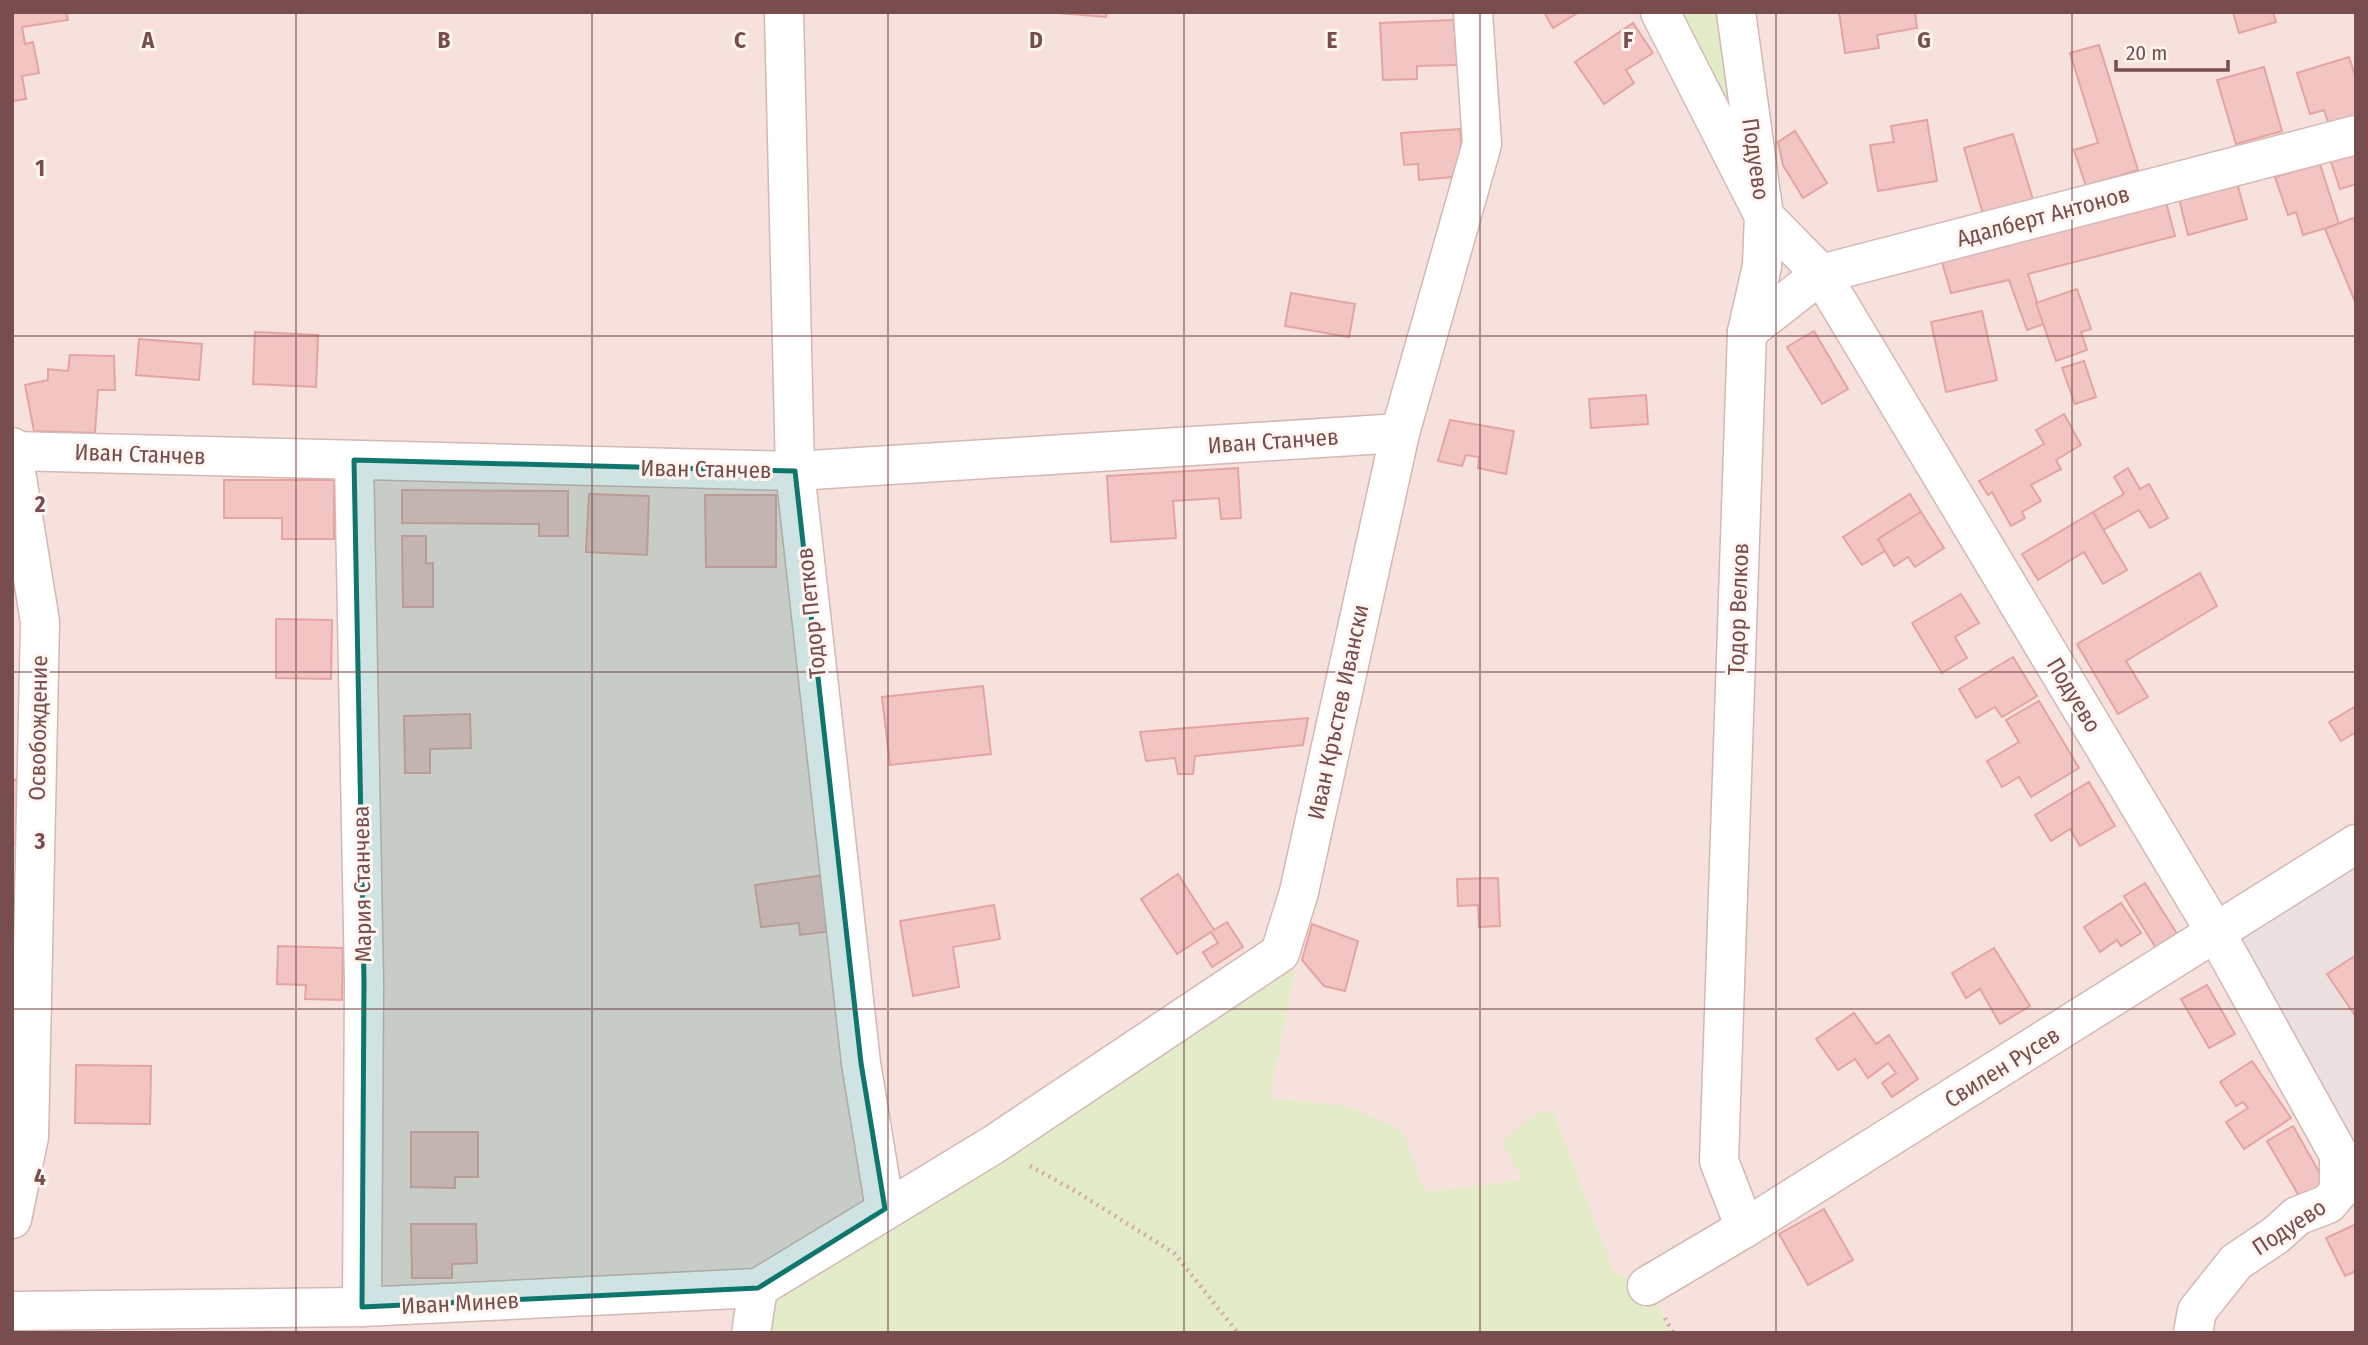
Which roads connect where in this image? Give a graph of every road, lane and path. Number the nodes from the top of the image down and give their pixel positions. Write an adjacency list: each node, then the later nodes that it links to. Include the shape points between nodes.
1 (784, 12): 12 (street, Тодор Петков)
2 (1473, 12): 9 (street, Иван Кръстев Ивански, via 1482,144)
3 (1660, 12): 6 (street, Тодор Велков)
4 (1736, 12): 6 (street, Подуево)
5 (2356, 135): 7 (street, Адалберт Антонов)
6 (1764, 216): 7 (street, Подуево); 8 (street, Тодор Велков, via 1762,266)
7 (1821, 274): 8 (street, Адалберт Антонов); 14 (street, Подуево)
8 (1747, 331): 18 (street, Тодор Велков, via 1720,1161)
9 (1400, 433): 12 (street, Иван Станчев); 15 (street, Иван Кръстев Ивански, via 1299,892 1280,953)
10 (12, 450): 11 (street, Иван Станчев); 17 (street, Освобождение, via 40,622 29,1137)
11 (354, 460): 12 (street, Иван Станчев); 21 (street, Мария Станчева, via 364,982)
12 (795, 471): 16 (street, Тодор Петков, via 861,1063)
13 (2356, 844): 14 (street, Свилен Русев)
14 (2216, 933): 18 (street, Свилен Русев); 25 (street, Подуево, via 2339,1155 2339,1191 2328,1204 2297,1216 2236,1262 2197,1311)
15 (992, 1145): 16 (street, Иван Кръстев Ивански); 24 (path, via 1174,1253)
16 (885, 1209): 20 (street, Иван Минев)
17 (12, 1219)
18 (1745, 1228): 19 (street, Свилен Русев)
19 (1647, 1286)
20 (758, 1288): 21 (street, Иван Минев); 23 (street)
21 (362, 1307): 22 (street, Иван Минев)
22 (12, 1311)
23 (751, 1333)
24 (1237, 1333)
25 (2193, 1333)

